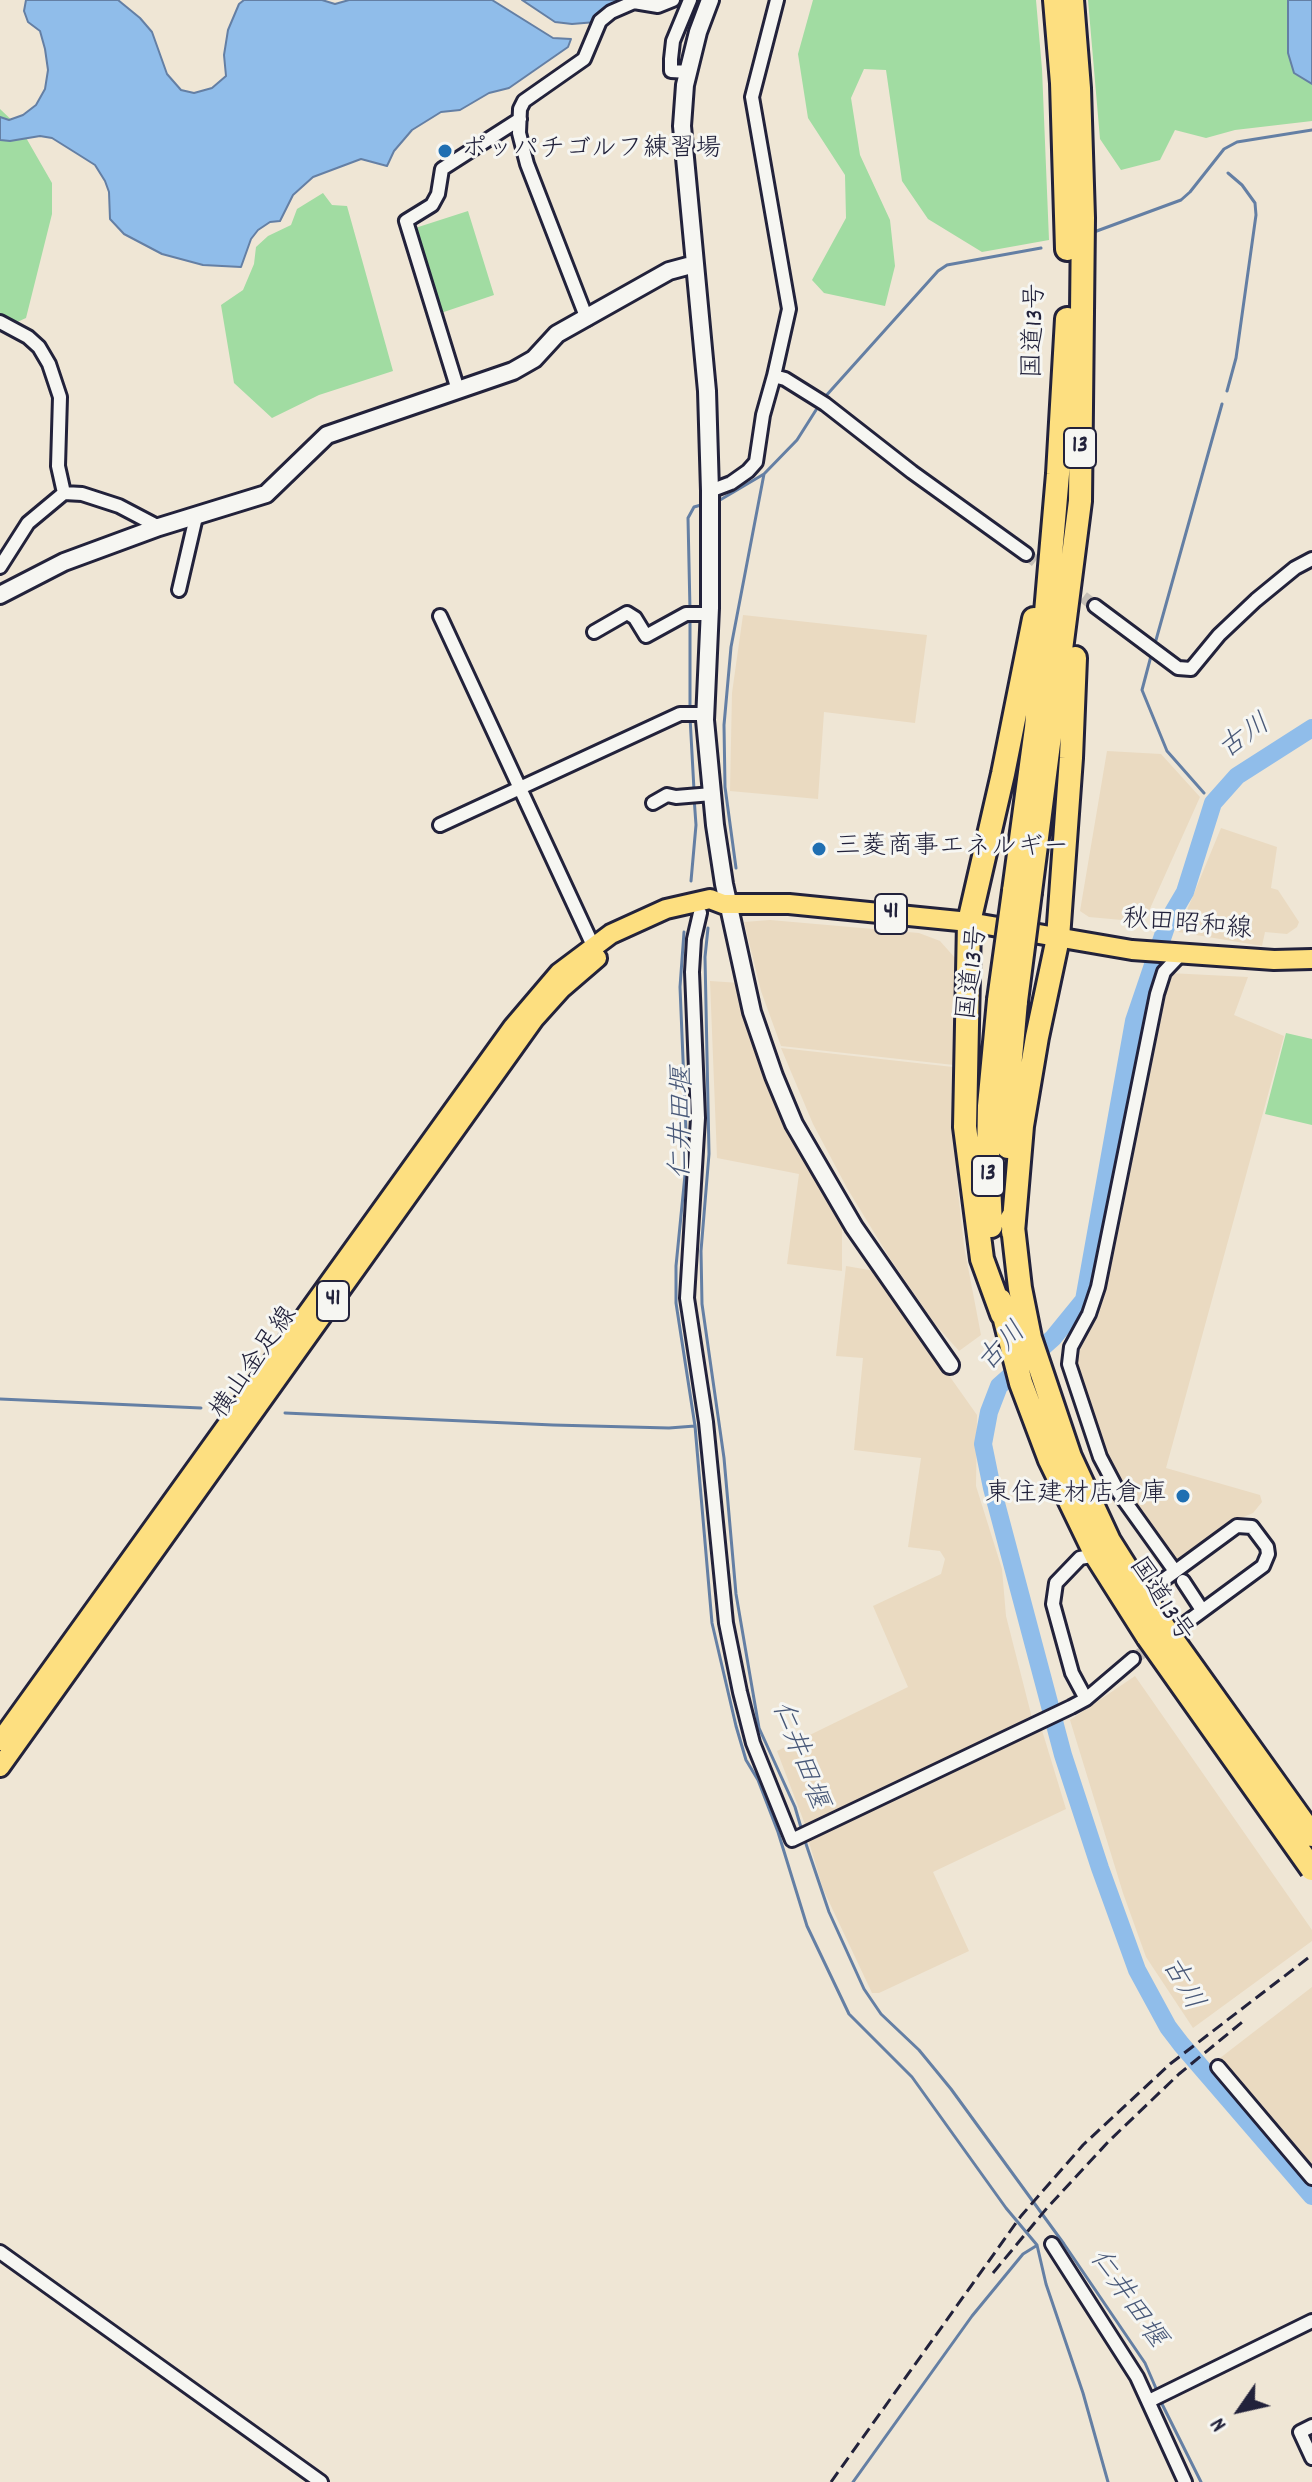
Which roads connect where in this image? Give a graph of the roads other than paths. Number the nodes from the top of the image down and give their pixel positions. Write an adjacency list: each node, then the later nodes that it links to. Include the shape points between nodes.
1 (673, 0): 8 (street, via 658,6 634,2 611,12 600,21 584,59 524,101)
2 (690, 0): 7 (street, via 671,59 671,71)
3 (710, 0): 7 (street)
4 (777, 0): 12 (street, via 752,97 789,309)
5 (1055, 0): 14 (highway, 国道13号 / 13, via 1067,214)
6 (1072, 0): 17 (highway, 国道13号 / 13, via 1083,218)
7 (689, 72): 9 (street, via 682,126)
8 (520, 119): 10 (street, via 527,164); 13 (street, via 442,169 432,205 406,221)
9 (695, 264): 10 (street, via 669,271); 15 (street)
10 (587, 319): 13 (street, via 557,334 534,359 513,371)
11 (0, 322): 16 (street, via 28,337 49,364 60,397 58,466)
12 (774, 376): 15 (street, via 756,462 731,483); 20 (street, via 825,404)
13 (458, 390): 18 (street, via 327,435 266,494)
14 (1058, 474): 34 (highway, 国道13号 / 13); 37 (highway, 13, via 1034,618)
15 (710, 491): 26 (street)
16 (64, 493): 19 (street, via 119,506); 22 (street, via 28,523)
17 (1080, 501): 34 (highway, 国道13号 / 13); 38 (highway, 13)
18 (196, 517): 19 (street); 23 (street)
19 (159, 527): 24 (street, via 64,562)
20 (1026, 554)
21 (1311, 562): 25 (street, via 1295,568 1256,600 1191,669 1178,668)
22 (0, 567)
23 (179, 590)
24 (0, 595)
25 (1095, 606)
26 (698, 614): 28 (street, via 646,636 627,613); 29 (street)
27 (440, 616): 30 (street)
28 (594, 632)
29 (696, 713): 30 (street); 31 (street)
30 (519, 787): 33 (street); 39 (street)
31 (700, 795): 32 (street, via 667,795); 35 (street)
32 (653, 803)
33 (440, 825)
34 (1022, 892): 42 (highway, 国道13号 / 13, bridge)
35 (725, 904): 36 (main road, 横山金足線 / 41); 37 (main road, 横山金足線 / 41, via 789,904); 39 (main road, 横山金足線 / 41, via 710,899 666,909 628,925); 46 (street, via 752,1012 794,1124 854,1227)
36 (700, 913): 39 (main road, 横山金足線 / 41); 56 (street, via 692,972 698,1118 687,1298 706,1422 726,1623 753,1743 792,1840)
37 (969, 922): 38 (main road, 横山金足線 / 41); 44 (highway, 13, via 965,1127 982,1259)
38 (1058, 938): 40 (main road, 秋田昭和線 / 41); 43 (highway, 13, via 1022,1126)
39 (596, 951): 57 (main road, 横山金足線 / 41, via 559,973 513,1027); 58 (main road, 横山金足線 / 41, via 534,1019)
40 (1180, 955): 41 (main road, 秋田昭和線 / 41); 49 (street, via 1164,972 1157,994 1098,1287 1071,1347 1069,1364 1100,1457)
41 (1312, 959)
42 (1008, 1000): 43 (highway, 国道13号 / 13); 44 (highway, 国道13号 / 13, via 989,1106 988,1162)
43 (1013, 1232): 45 (highway, 国道13号 / 13)
44 (1002, 1314): 45 (highway, 国道13号 / 13)
45 (1021, 1344): 47 (highway, 国道13号 / 13)
46 (950, 1365)
47 (1030, 1376): 48 (highway, 国道13号 / 13, via 1050,1460); 51 (highway, 国道13号 / 13, via 1109,1541)
48 (1096, 1555): 54 (highway, 国道13号 / 13); 56 (street, via 1080,1558 1056,1583 1053,1604 1072,1673)
49 (1172, 1567)
50 (1183, 1581): 52 (street)
51 (1143, 1595): 52 (street, via 1237,1526 1252,1527 1267,1547 1263,1566); 54 (highway, 国道13号 / 13)
52 (1202, 1610): 53 (street)
53 (1187, 1622)
54 (1156, 1632): 59 (highway, 国道13号 / 13, bridge); 60 (highway, 国道13号 / 13, bridge)
55 (1133, 1659): 56 (street)
56 (1086, 1699)
57 (0, 1741)
58 (0, 1767)
59 (1312, 1835)
60 (1312, 1869)
61 (1218, 2067): 62 (street)
62 (1312, 2178)
63 (1052, 2244): 66 (street)
64 (0, 2252): 69 (street)
65 (1312, 2321): 66 (street)
66 (1149, 2401): 70 (street)
67 (1312, 2426): 68 (street, via 1300,2432)
68 (1312, 2458)
69 (321, 2482)
70 (1185, 2482)

